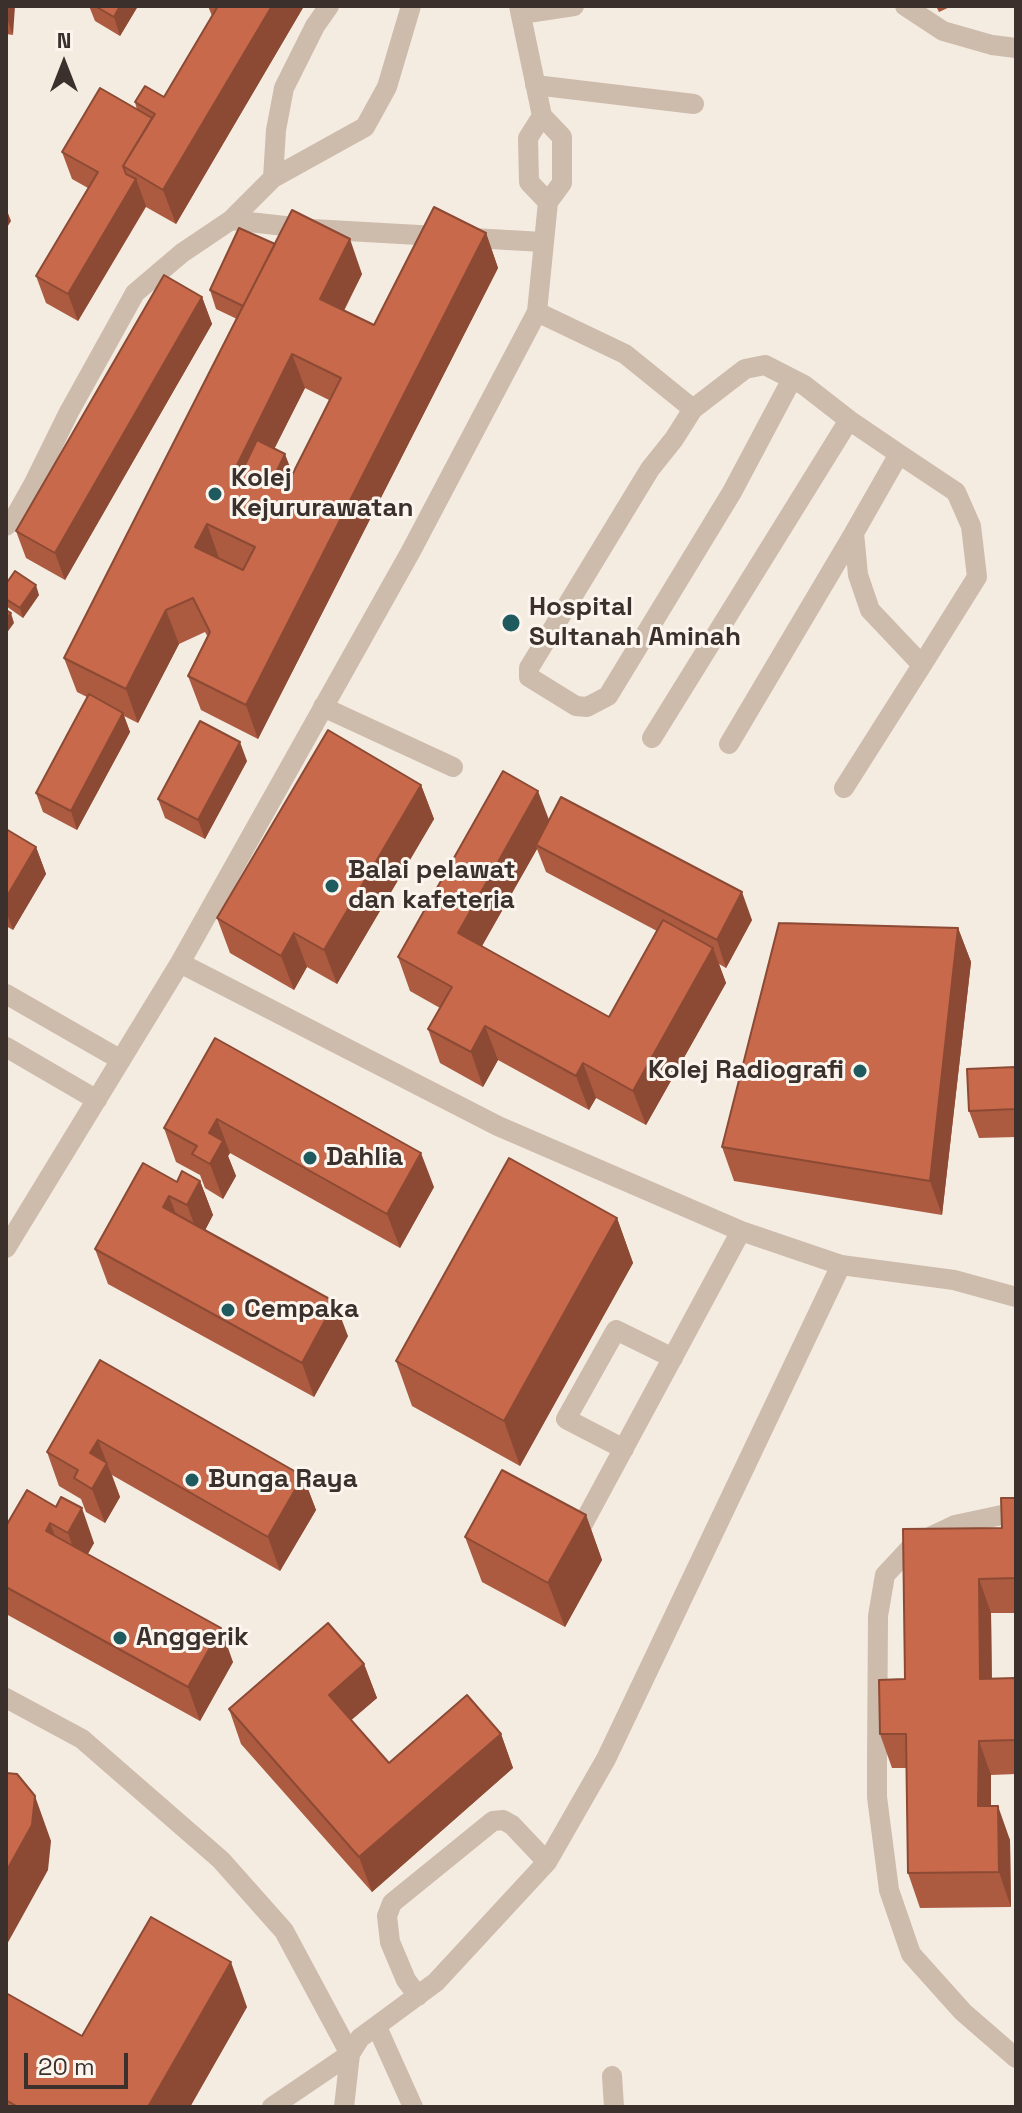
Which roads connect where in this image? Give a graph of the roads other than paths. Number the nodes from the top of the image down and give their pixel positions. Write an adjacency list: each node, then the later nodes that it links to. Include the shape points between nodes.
1 (329, 6): 10 (street, via 284,88)
2 (411, 6): 10 (street, via 387,87 365,127)
3 (574, 6): 5 (street)
4 (905, 6): 6 (street, via 943,31)
5 (520, 10): 7 (street)
6 (1016, 48)
7 (535, 85): 8 (street); 9 (street)
8 (694, 104)
9 (542, 116): 11 (street, via 528,138 529,182); 11 (street, via 562,137 562,183)
10 (273, 178): 12 (street)
11 (548, 202): 13 (street)
12 (231, 220): 13 (street); 19 (street, via 135,293)
13 (543, 242): 14 (street)
14 (537, 312): 16 (street, via 625,354); 22 (street)
15 (792, 379): 16 (street, via 765,365 745,369); 16 (street, via 732,492 608,696 587,707 576,706 529,677 529,668 650,469); 17 (street)
16 (693, 409)
17 (849, 420): 18 (street); 23 (street)
18 (899, 454): 20 (street); 21 (street, via 956,492 971,526 977,577)
19 (6, 526)
20 (854, 533): 21 (street, via 858,575 870,610); 24 (street)
21 (922, 665): 26 (street)
22 (323, 707): 25 (street); 27 (street)
23 (652, 738)
24 (729, 744)
25 (453, 767)
26 (844, 788)
27 (180, 963): 30 (street); 32 (street, via 498,1126)
28 (6, 994): 30 (street)
29 (6, 1047): 31 (street)
30 (121, 1060): 31 (street)
31 (97, 1100): 33 (street)
32 (741, 1231): 34 (street); 36 (street)
33 (6, 1248)
34 (841, 1265): 35 (street, via 954,1280); 41 (street, via 606,1759)
35 (1016, 1297)
36 (673, 1358): 37 (street); 37 (street, via 616,1330 566,1419)
37 (624, 1449): 39 (street)
38 (1016, 1512): 45 (street, via 955,1525 913,1545 885,1575 878,1616 877,1797 889,1890 911,1954 963,2012)
39 (577, 1535)
40 (6, 1698): 44 (street, via 82,1739 221,1860 284,1931)
41 (547, 1862): 42 (street); 42 (street, via 512,1825 493,1821 392,1903 387,1916 390,1942)
42 (418, 1996): 43 (street)
43 (377, 2027): 44 (street, via 360,2038); 49 (street)
44 (350, 2054): 47 (street); 48 (street)
45 (1016, 2058)
46 (612, 2076): 50 (street)
47 (272, 2107)
48 (344, 2107)
49 (413, 2107)
50 (614, 2107)

